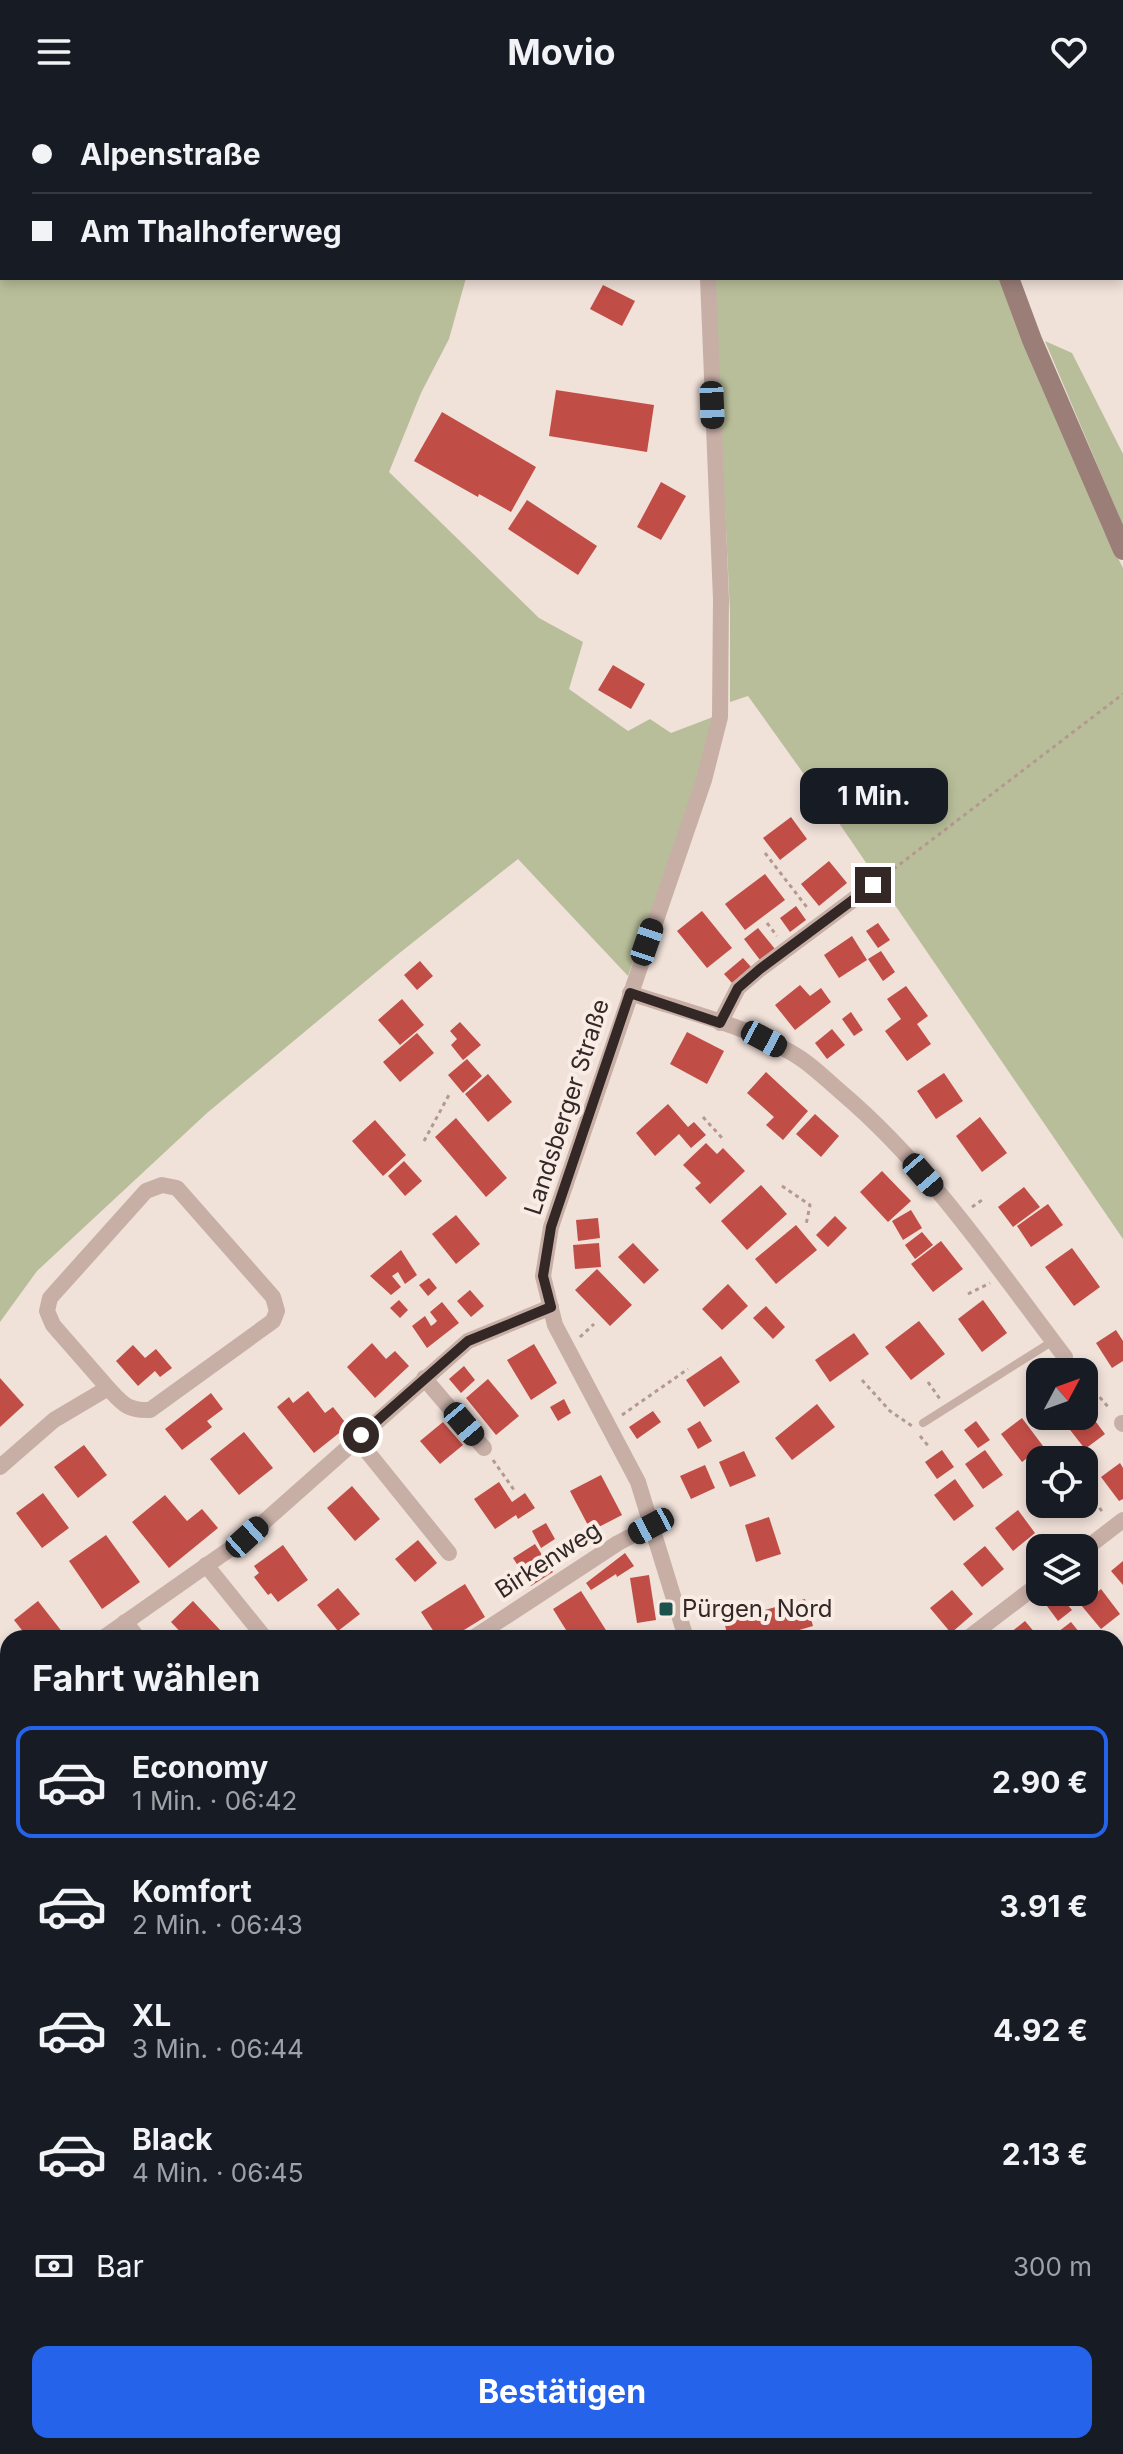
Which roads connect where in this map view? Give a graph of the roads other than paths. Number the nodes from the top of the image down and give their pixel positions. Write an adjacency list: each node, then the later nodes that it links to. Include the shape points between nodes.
1 (708, 280): 5 (street, Landsberger Straße, via 721,599 720,717 704,780)
2 (1010, 280): 3 (main road)
3 (1123, 550)
4 (873, 885): 6 (street, via 738,988)
5 (630, 993): 6 (street); 7 (street, Landsberger Straße, via 551,1227 543,1276)
6 (720, 1023): 8 (street, via 799,1058 878,1124)
7 (551, 1307): 10 (street, via 468,1341); 17 (street, Landsberger Straße, via 555,1325 638,1482)
8 (1053, 1341): 9 (street); 12 (lane)
9 (1065, 1357)
10 (424, 1378): 13 (street); 14 (street)
11 (108, 1388): 11 (street, via 124,1406 150,1410 273,1321 277,1311 273,1297 177,1188 162,1185 146,1191 50,1298 47,1311 53,1325); 15 (street, via 54,1420)
12 (923, 1423)
13 (357, 1439): 19 (street); 20 (street, via 247,1537)
14 (484, 1448)
15 (0, 1467)
16 (1118, 1524): 18 (street)
17 (651, 1526): 26 (street, Birkenweg); 27 (street, Landsberger Straße)
18 (1098, 1539)
19 (449, 1553)
20 (206, 1565): 22 (street); 25 (street)
21 (1026, 1594): 28 (street)
22 (125, 1622): 23 (street); 24 (street)
23 (114, 1630)
24 (132, 1630)
25 (259, 1630)
26 (485, 1630)
27 (684, 1630)
28 (978, 1630)

